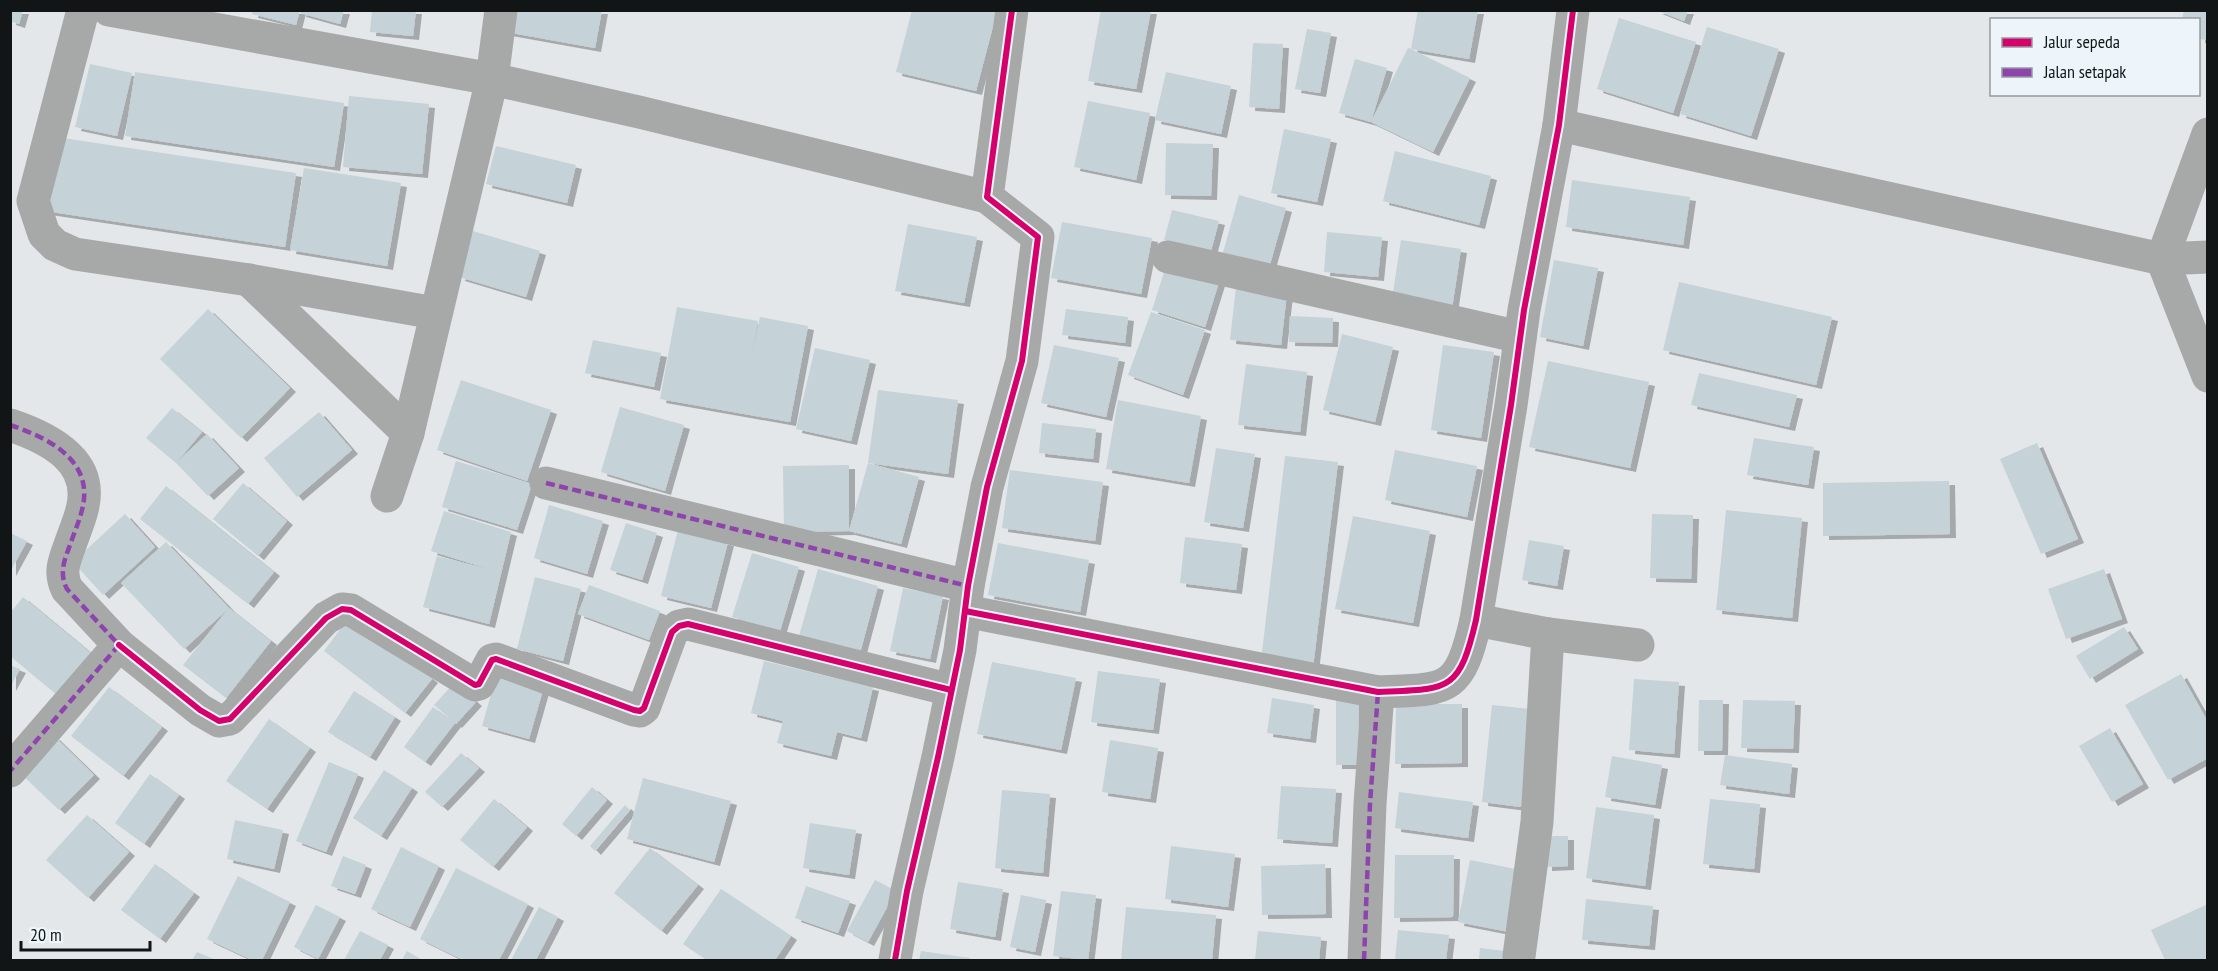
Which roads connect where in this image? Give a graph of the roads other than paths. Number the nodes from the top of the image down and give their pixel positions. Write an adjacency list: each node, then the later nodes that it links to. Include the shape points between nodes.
1 (83, 10): 13 (street, via 33,201 44,234 55,245 75,254)
2 (110, 10): 6 (street)
3 (501, 10): 6 (street)
4 (1012, 10): 9 (street)
5 (1573, 10): 7 (street)
6 (492, 79): 9 (street); 14 (street)
7 (1559, 125): 12 (street); 15 (street)
8 (2208, 134): 12 (street)
9 (987, 197): 21 (street, via 1038,237 1022,361 993,463)
10 (1168, 257): 15 (street)
11 (2208, 257): 12 (street)
12 (2162, 260): 16 (street)
13 (249, 280): 14 (street); 18 (street)
14 (435, 314): 18 (street)
15 (1520, 337): 22 (street)
16 (2208, 376)
17 (10, 425): 24 (street, via 62,450 76,465 84,484 83,508 62,568 62,580)
18 (408, 433): 20 (street)
19 (546, 483): 21 (street)
20 (387, 496)
21 (967, 599): 26 (street); 27 (street)
22 (1476, 620): 23 (street); 27 (street, via 1469,651 1453,680 1424,690)
23 (1548, 634): 25 (street); 29 (street, via 1537,822)
24 (119, 645): 26 (street, via 219,721 230,719 326,618 342,609 351,610 475,685 496,659 640,711 672,632 688,624); 28 (street)
25 (1638, 645)
26 (951, 690): 30 (street)
27 (1378, 692): 31 (street)
28 (10, 771)
29 (1519, 956)
30 (895, 960)
31 (1364, 960)

